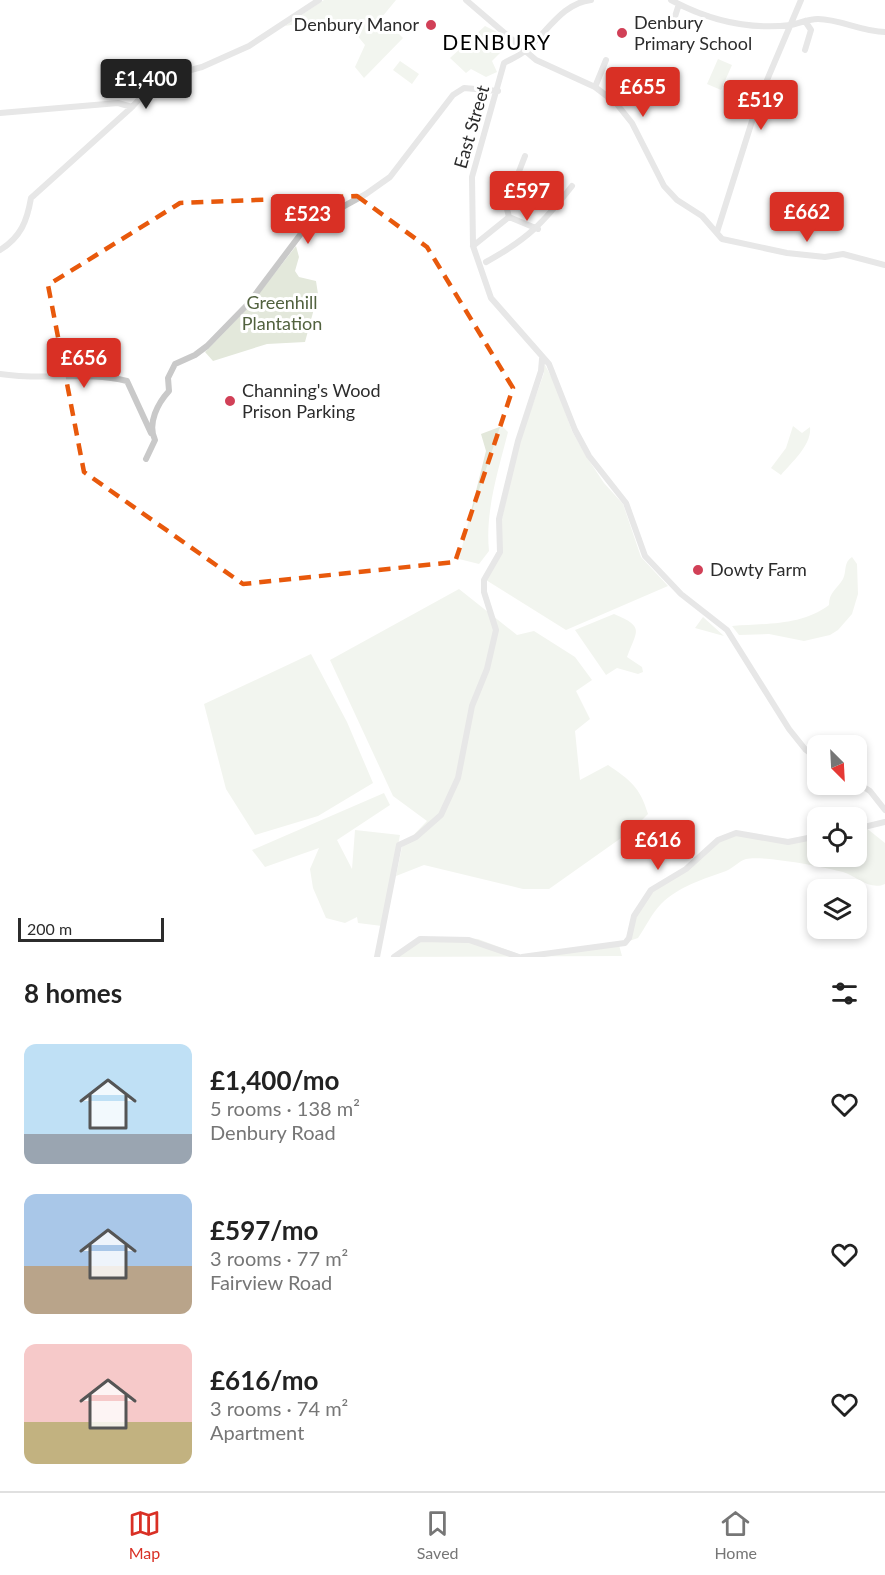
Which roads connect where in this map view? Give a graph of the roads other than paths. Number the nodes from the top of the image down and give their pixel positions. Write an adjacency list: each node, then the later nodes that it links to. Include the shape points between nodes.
1 (319, 0): 16 (street, via 249,46 202,67 164,77)
2 (466, 0): 11 (street)
3 (591, 0): 11 (street, East Street, via 570,8)
4 (671, 0): 6 (street)
5 (801, 0): 8 (street)
6 (679, 4): 8 (street, via 747,27); 9 (street)
7 (806, 21): 8 (street); 10 (street, via 818,19); 12 (street, via 811,30)
8 (790, 25): 22 (street, via 759,99)
9 (671, 29)
10 (885, 32)
11 (522, 49): 14 (street); 15 (street, East Street, via 504,63)
12 (805, 50)
13 (606, 60): 14 (street)
14 (595, 87): 22 (street, via 625,111 664,186)
15 (498, 91): 23 (street, East Street, via 472,177); 29 (street, via 464,88 453,95 390,177 306,227 248,304 207,346 175,364 168,378 169,391 158,403)
16 (132, 107): 17 (street, via 118,103); 24 (street, via 31,198 20,234)
17 (0, 112)
18 (525, 156): 20 (street, via 506,205)
19 (572, 186): 21 (street)
20 (509, 217): 21 (street); 23 (street)
21 (538, 228): 25 (street, via 518,245)
22 (717, 232): 26 (street, via 732,243 816,257 843,254)
23 (473, 246): 27 (street, East Street, via 491,298)
24 (0, 250)
25 (486, 262)
26 (885, 265)
27 (542, 359): 31 (street, East Street, via 555,373 575,430 589,456 626,503 645,556 681,594 728,630 789,729); 37 (street, via 499,519 500,552 484,580 496,630 487,669 472,706 458,778 441,815 416,837 399,845)
28 (0, 374): 29 (street, via 33,378 110,377 127,381)
29 (151, 432): 30 (street, via 154,440)
30 (146, 459)
31 (807, 751)
32 (867, 789): 33 (street)
33 (885, 810)
34 (885, 822): 35 (street)
35 (867, 826)
36 (807, 838): 40 (street, via 788,842 736,833 718,840 686,869 651,890 634,916 625,944)
37 (378, 955): 38 (street)
38 (387, 957)
39 (394, 957): 40 (street, via 420,939 469,940)
40 (520, 957)

